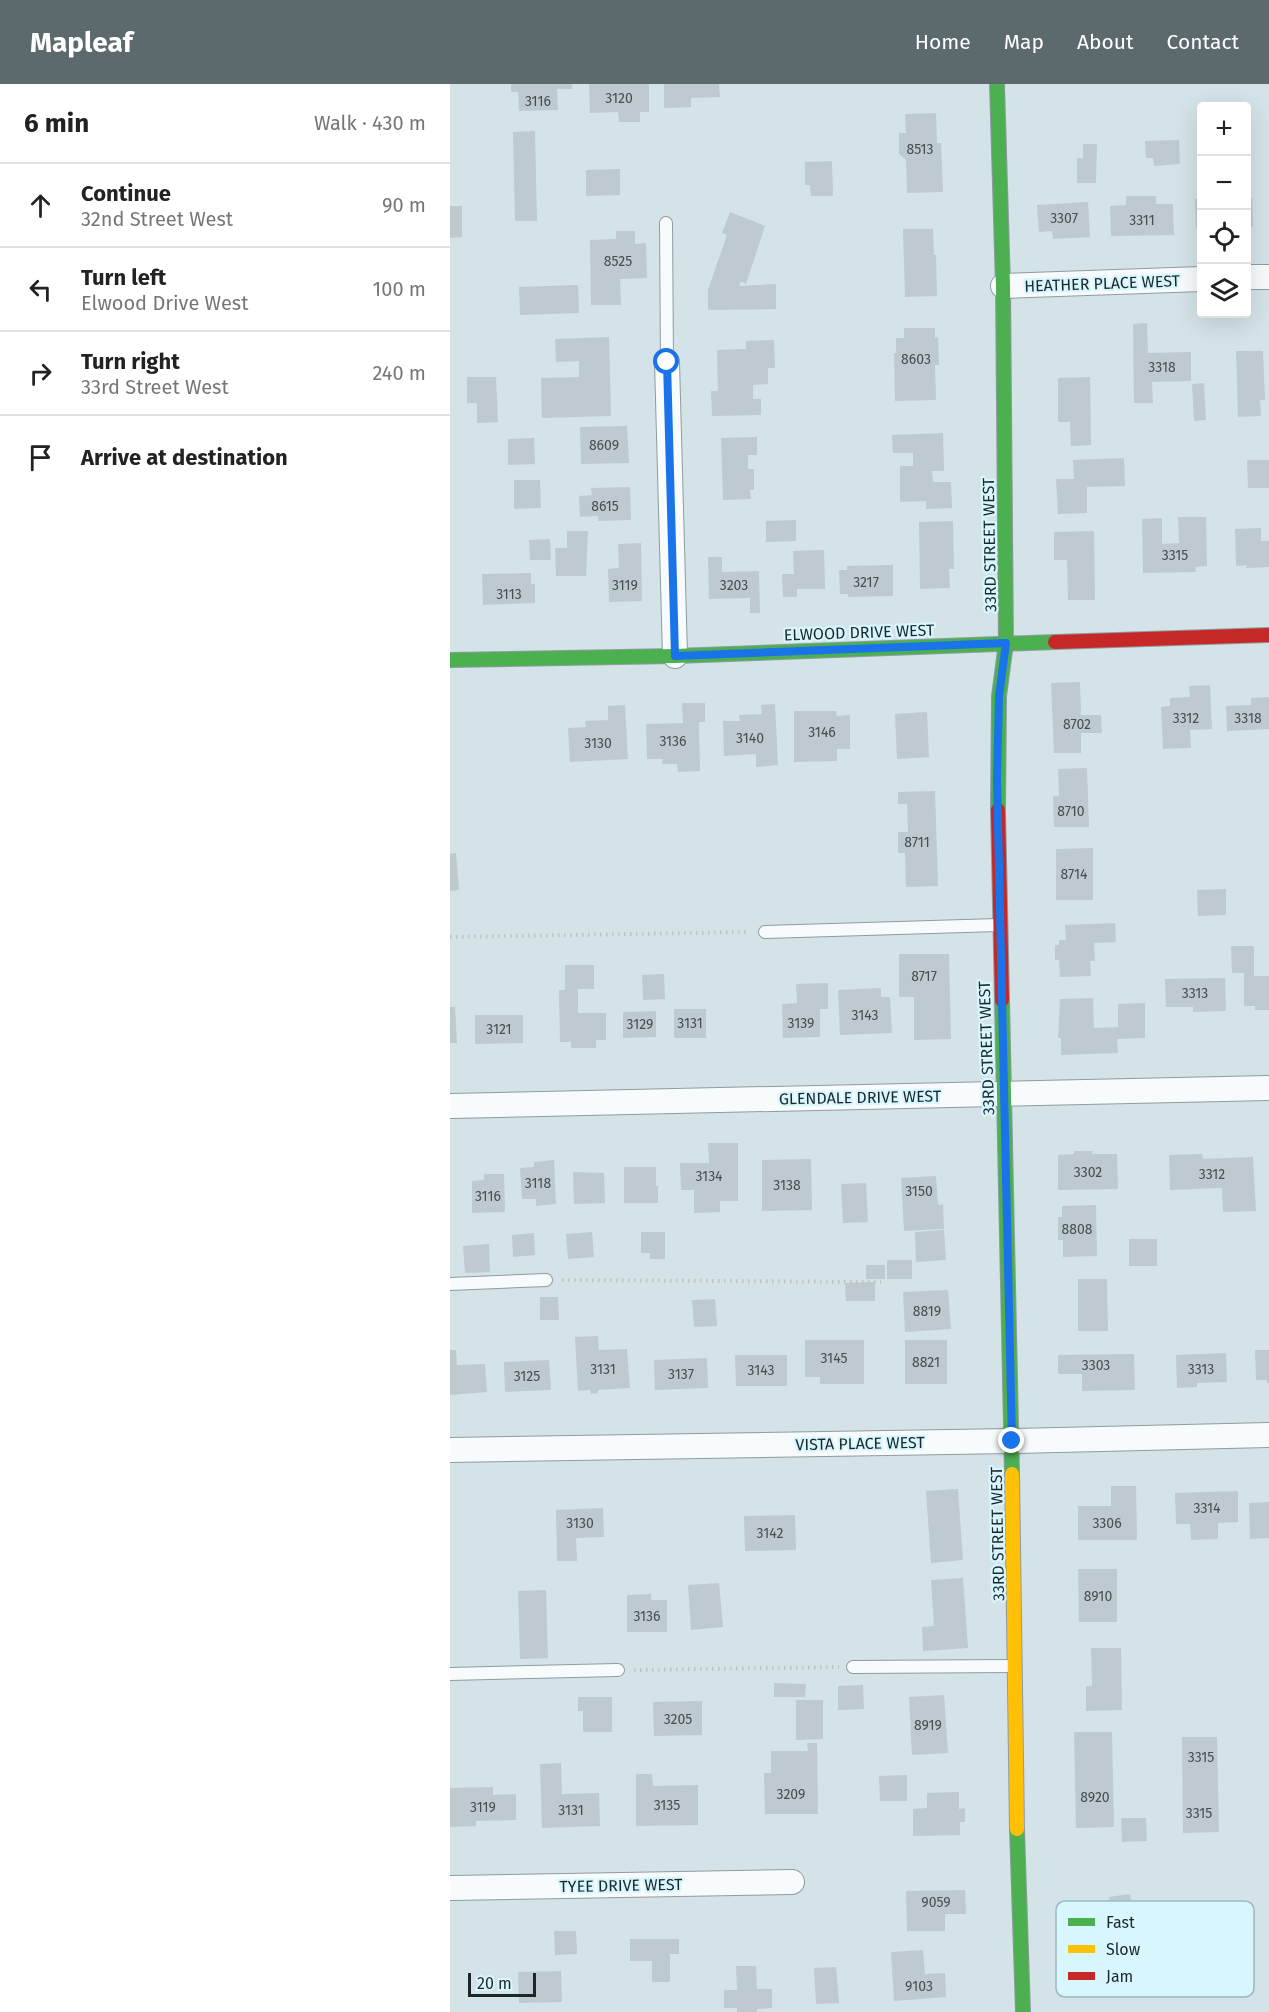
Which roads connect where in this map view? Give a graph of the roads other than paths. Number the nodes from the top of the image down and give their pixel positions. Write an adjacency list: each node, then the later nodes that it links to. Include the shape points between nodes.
1 (997, 84): 6 (street, 33RD STREET WEST)
2 (666, 223): 7 (lane)
3 (1251, 277): 4 (street)
4 (1269, 277)
5 (1197, 279): 6 (street, HEATHER PLACE WEST)
6 (1003, 286): 9 (street, 33RD STREET WEST)
7 (667, 362): 10 (street)
8 (1269, 635): 9 (street, ELWOOD DRIVE WEST)
9 (1006, 643): 10 (street, ELWOOD DRIVE WEST); 12 (street, 33RD STREET WEST, via 998,706)
10 (675, 656): 11 (street, ELWOOD DRIVE WEST)
11 (450, 660)
12 (999, 925): 13 (lane); 15 (street, 33RD STREET WEST)
13 (765, 932)
14 (1269, 1088): 15 (street, GLENDALE DRIVE WEST)
15 (1004, 1094): 16 (street, GLENDALE DRIVE WEST); 20 (street, 33RD STREET WEST)
16 (450, 1106)
17 (546, 1280): 18 (lane)
18 (450, 1284)
19 (1269, 1435): 20 (street, VISTA PLACE WEST)
20 (1012, 1441): 21 (street, VISTA PLACE WEST); 22 (street, 33RD STREET WEST)
21 (450, 1450)
22 (1015, 1666): 23 (lane); 28 (street, 33RD STREET WEST)
23 (853, 1667)
24 (618, 1670): 25 (lane)
25 (450, 1674)
26 (792, 1882): 27 (street, TYEE DRIVE WEST)
27 (450, 1888)
28 (1023, 2012)

